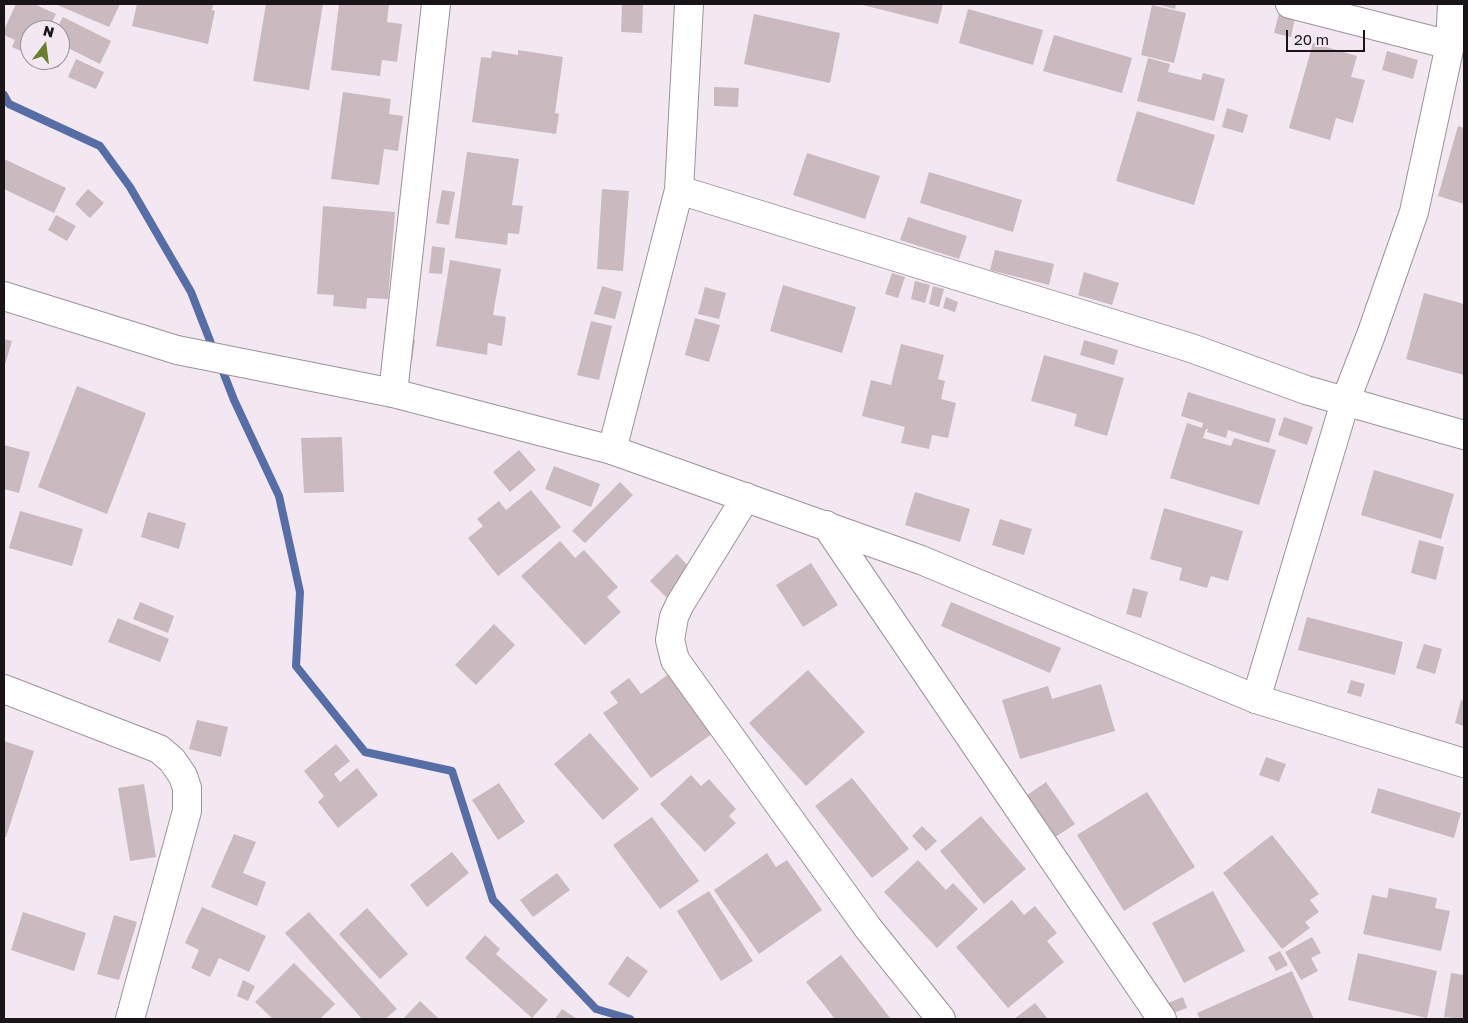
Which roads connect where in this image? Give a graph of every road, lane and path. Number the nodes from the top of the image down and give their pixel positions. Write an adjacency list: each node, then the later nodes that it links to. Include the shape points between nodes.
1 (436, 4): 7 (street)
2 (689, 4): 5 (street)
3 (1290, 4): 4 (street)
4 (1454, 26): 8 (street, via 1414,212)
5 (679, 190): 8 (street, via 1191,348); 10 (street)
6 (4, 296): 7 (street, via 177,350)
7 (394, 394): 10 (street)
8 (1345, 402): 9 (street); 14 (street)
9 (1464, 435)
10 (612, 450): 11 (street)
11 (746, 497): 12 (street); 17 (street, via 674,617 670,640 675,660 868,928)
12 (826, 525): 14 (street, via 921,560); 18 (street)
13 (4, 688): 16 (street, via 159,749 184,776 187,811)
14 (1256, 699): 15 (street)
15 (1464, 763)
16 (130, 1019)
17 (941, 1019)
18 (1162, 1019)

